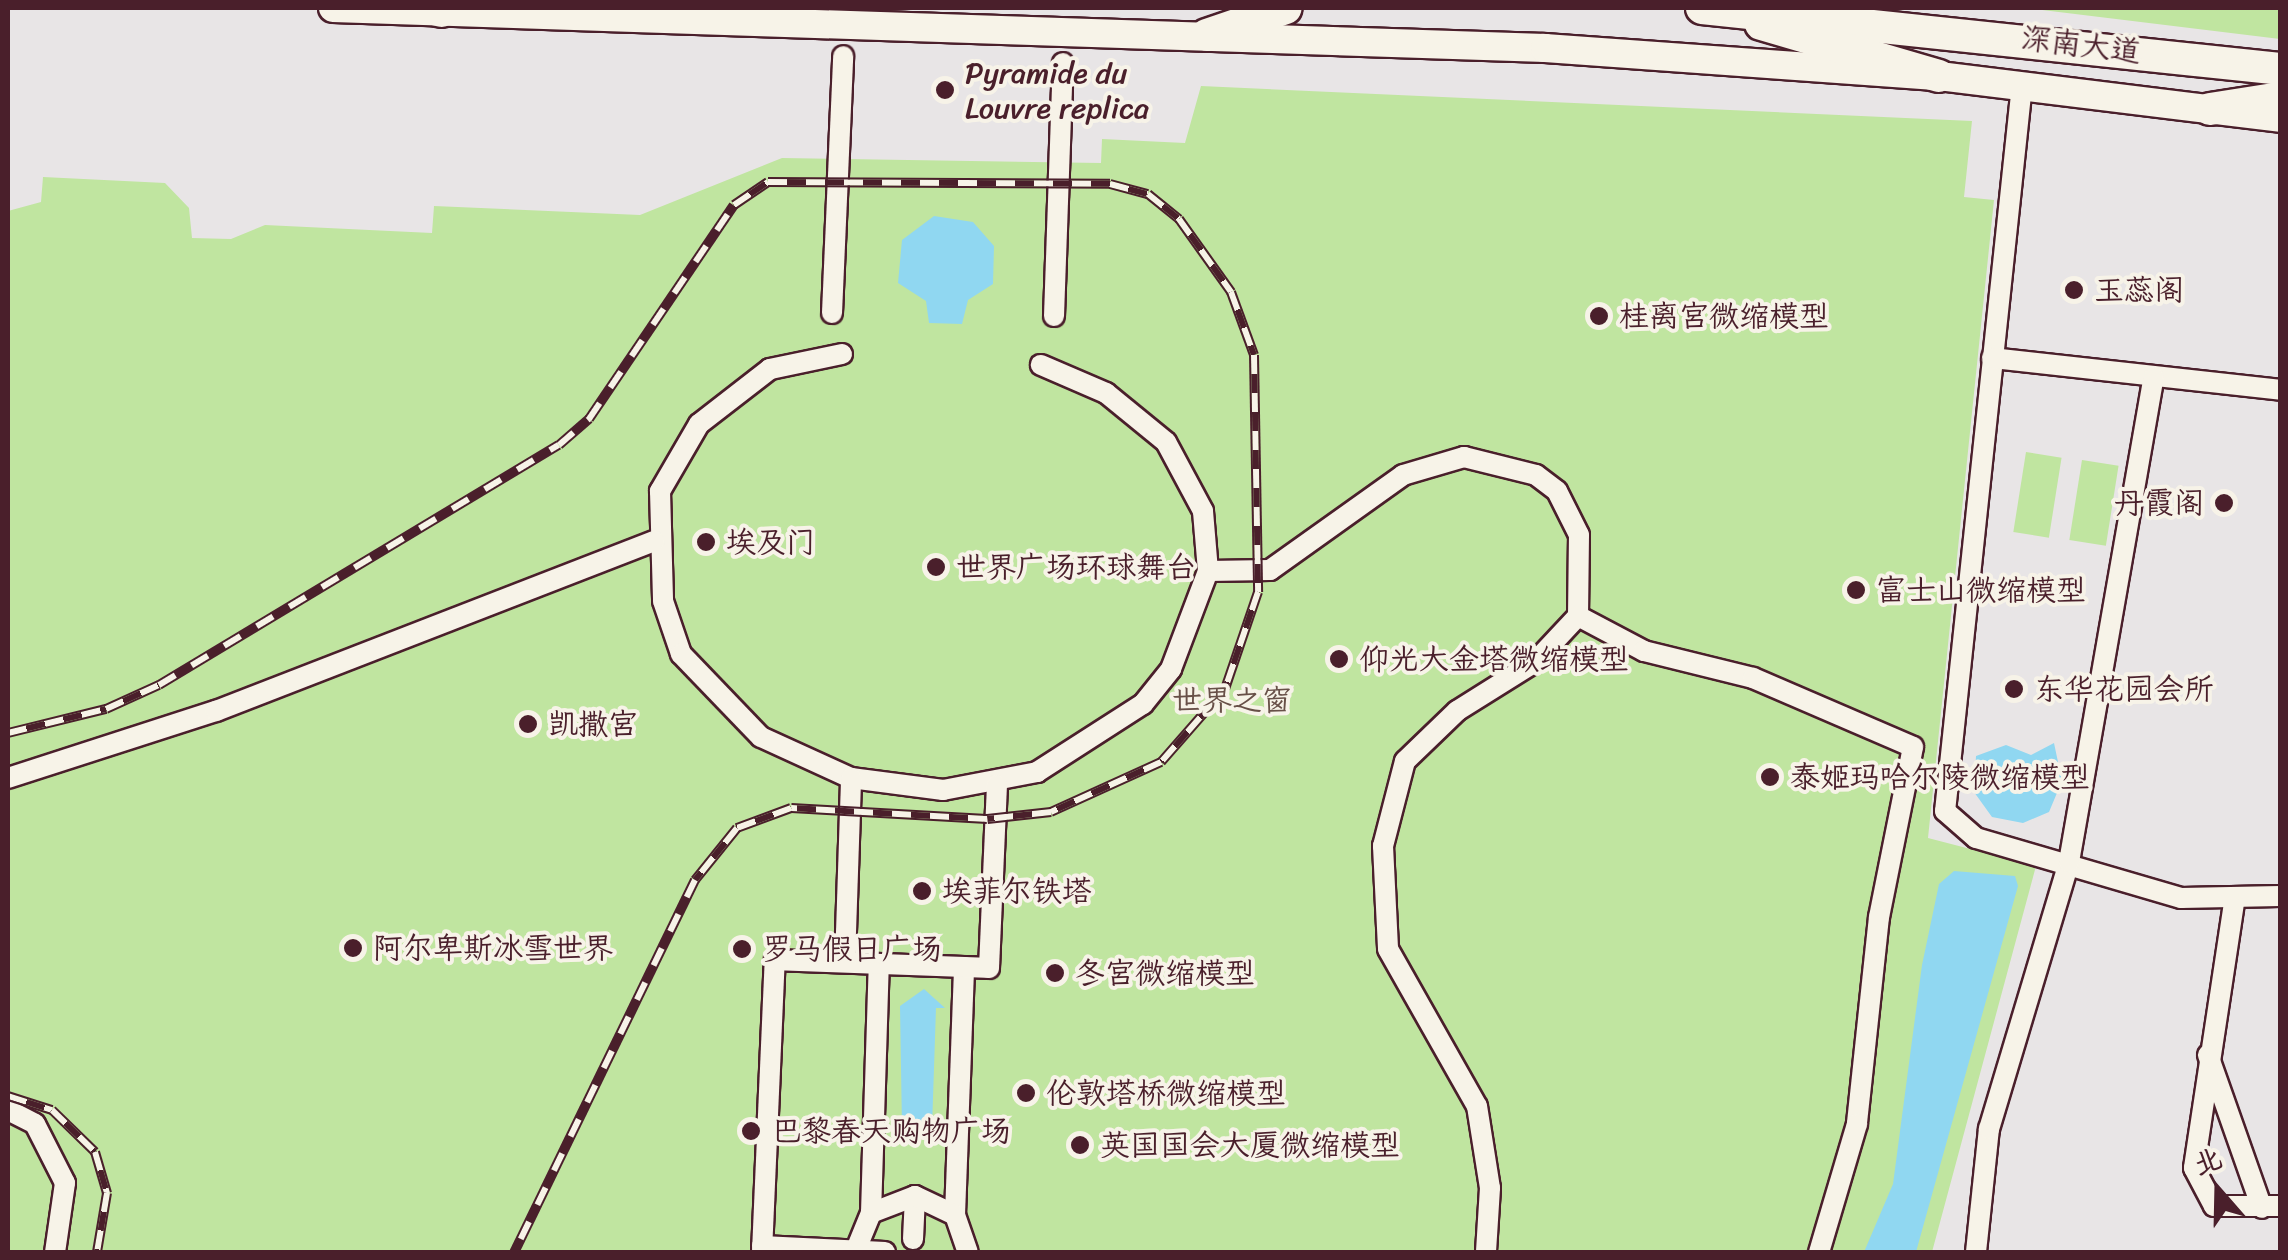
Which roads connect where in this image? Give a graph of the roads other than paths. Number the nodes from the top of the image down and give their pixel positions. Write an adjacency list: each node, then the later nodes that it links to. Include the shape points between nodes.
1 (333, 8): 4 (main road)
2 (1286, 8): 5 (main road)
3 (1700, 8): 8 (main road, 深南大道); 9 (main road)
4 (436, 9): 5 (main road)
5 (1207, 35): 9 (main road)
6 (843, 56): 14 (street)
7 (1063, 63): 15 (street)
8 (2280, 69)
9 (1939, 76): 10 (main road)
10 (2022, 85): 12 (main road); 17 (street)
11 (2280, 98): 12 (main road)
12 (2210, 109): 13 (main road)
13 (2280, 118)
14 (832, 313)
15 (1054, 316)
16 (842, 354): 21 (street, via 770,370 699,424 660,491)
17 (1992, 358): 19 (street); 27 (street, via 1946,811 1961,832)
18 (1041, 364): 22 (street, via 1106,392 1166,442 1203,511)
19 (2154, 376): 20 (street); 27 (street)
20 (2280, 390)
21 (654, 541): 24 (street, via 216,711); 25 (street, via 681,654 722,705 798,759)
22 (1208, 572): 23 (street, via 1270,570 1341,528 1403,475 1497,459 1536,476 1568,512 1584,559); 26 (street, via 1184,643 1143,704 1078,752)
23 (1578, 616): 45 (street, via 1535,662 1457,711 1405,761 1383,846 1392,960 1477,1106 1490,1188); 46 (street, via 1644,651 1753,678 1913,746 1879,917 1857,1124)
24 (8, 778)
25 (851, 778): 26 (street, via 943,790); 30 (street)
26 (997, 786): 32 (street, via 989,968)
27 (2069, 862): 29 (street, via 2181,898); 47 (street, via 1989,1129)
28 (2280, 896): 29 (street)
29 (2234, 902): 33 (street)
30 (845, 962): 31 (street); 40 (street, via 775,960)
31 (879, 964): 32 (street); 37 (street)
32 (964, 967): 38 (street)
33 (2207, 1053): 36 (street); 36 (street, via 2192,1140 2200,1190 2227,1210)
34 (8, 1110): 41 (street, via 35,1124 65,1183)
35 (915, 1196): 37 (street); 38 (street); 39 (street)
36 (2271, 1207)
37 (871, 1214): 42 (street)
38 (955, 1215): 44 (street)
39 (913, 1240)
40 (762, 1249): 42 (street)
41 (54, 1252)
42 (855, 1252): 43 (street)
43 (886, 1252)
44 (968, 1252)
45 (1486, 1252)
46 (1818, 1252)
47 (1976, 1252)

